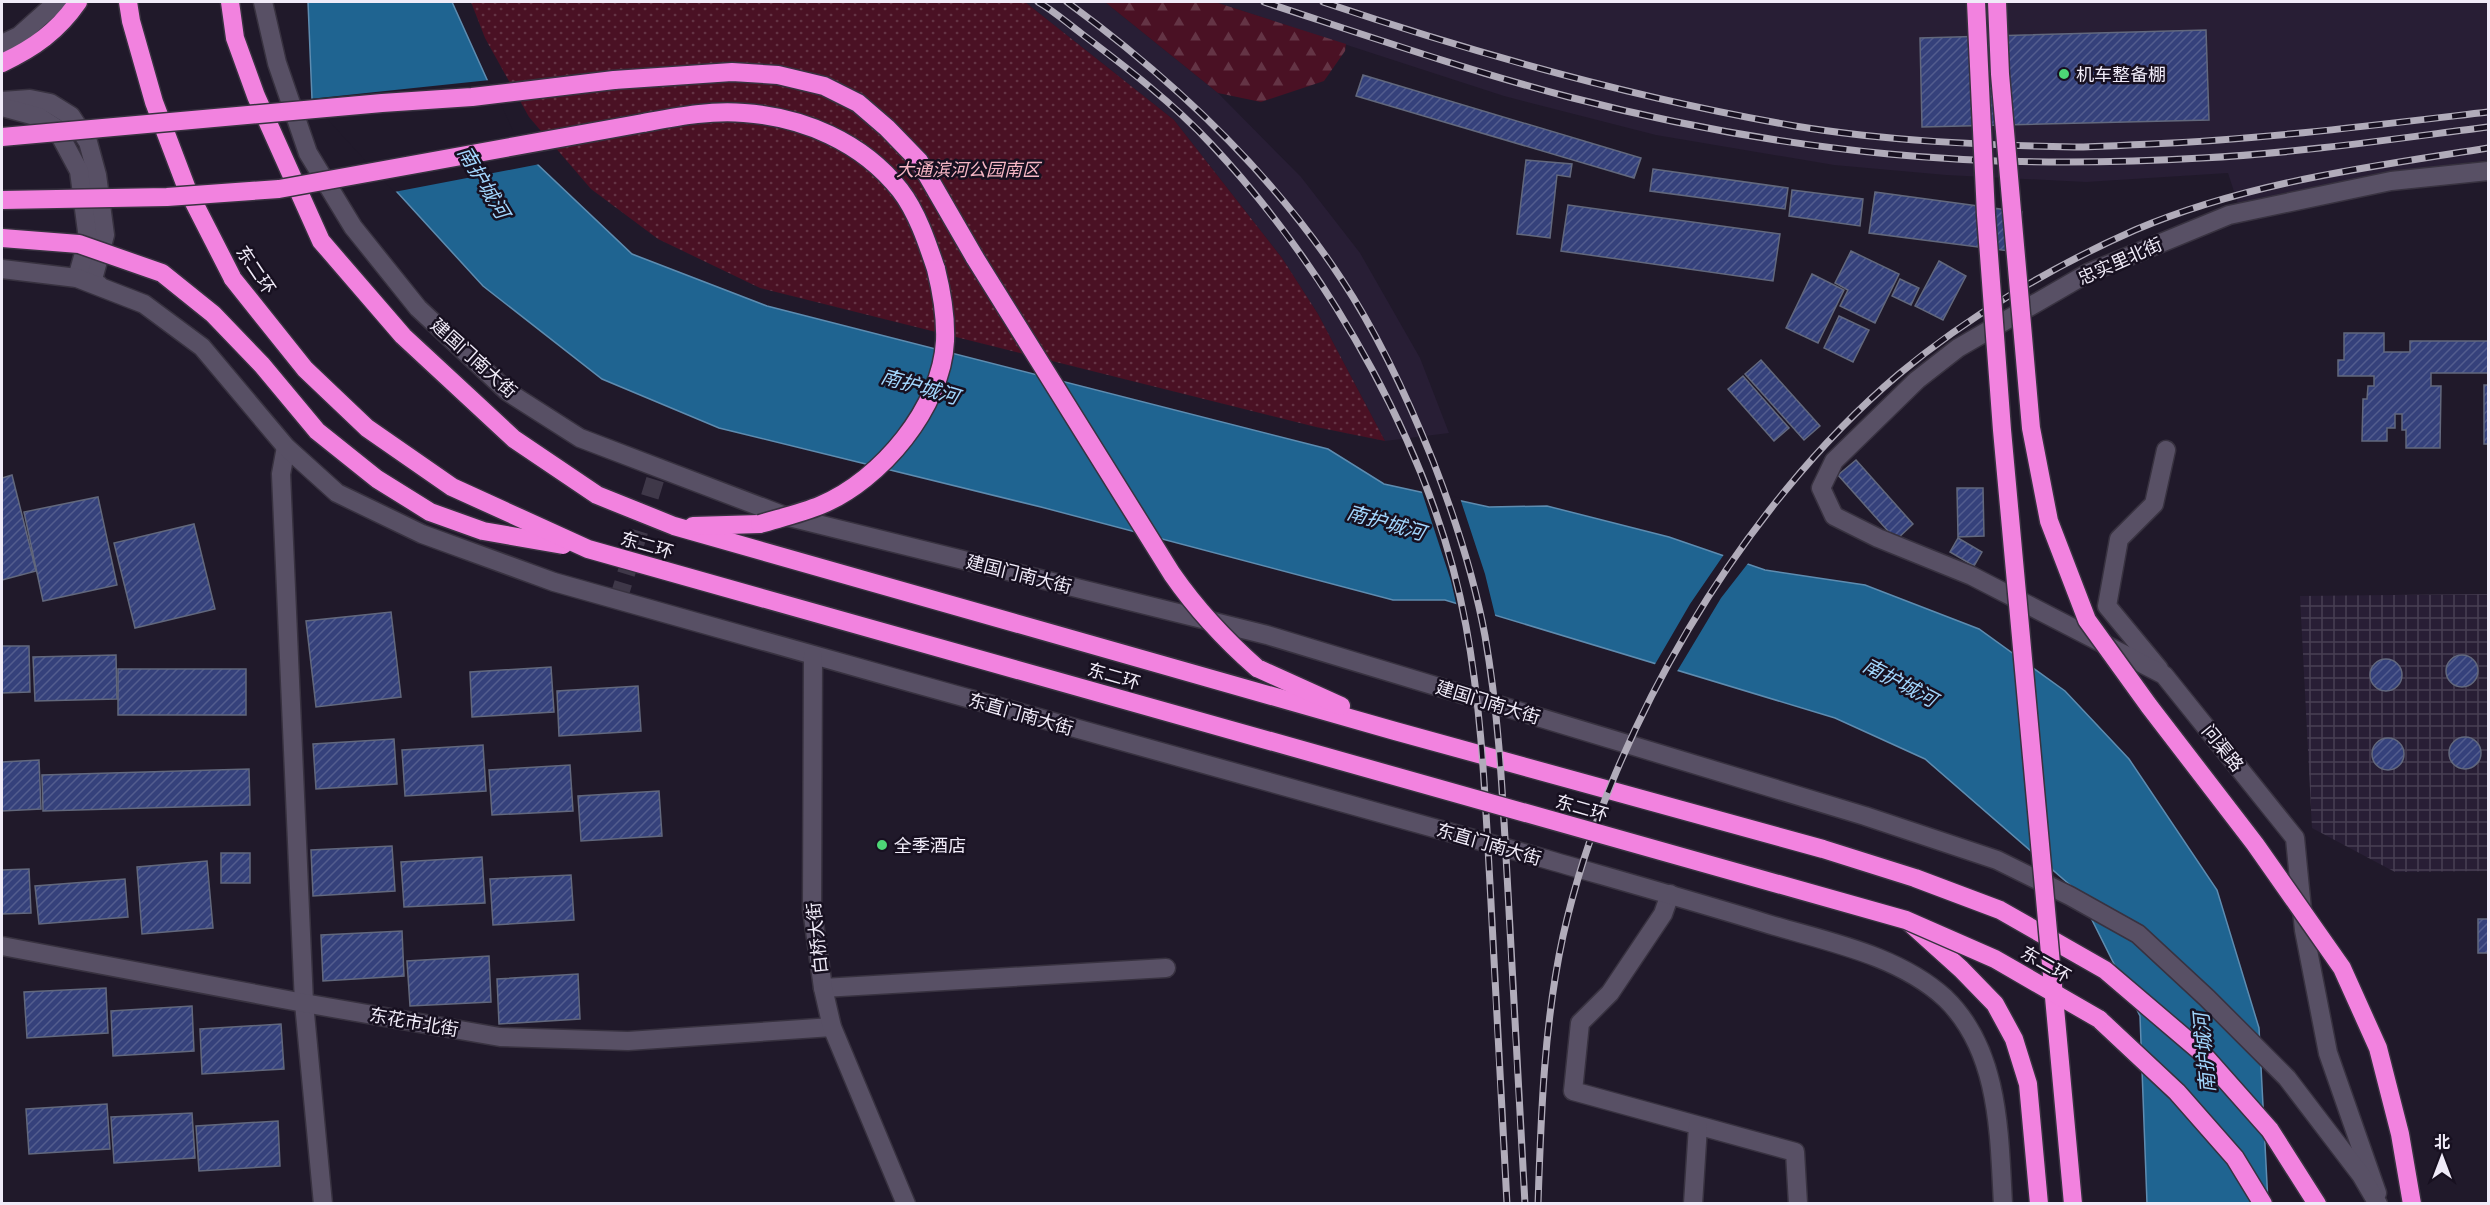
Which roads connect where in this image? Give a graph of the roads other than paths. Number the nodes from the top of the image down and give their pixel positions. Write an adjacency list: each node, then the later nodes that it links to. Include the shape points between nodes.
1 (57, 2): 8 (street, via 19,36)
2 (78, 2): 9 (highway, via 64,22 27,52)
3 (128, 2): 22 (highway, 东二环, bridge, via 151,92 187,189 233,279 305,369 367,428 452,487)
4 (230, 2): 21 (highway, 东二环, via 235,38 256,96 321,241 403,336 514,439 597,495)
5 (263, 2): 43 (street, 建国门南大街, via 277,63 308,153 353,227 418,308 508,392 580,438 785,516 1267,635 1865,816 1997,860 2138,934 2287,1078)
6 (1976, 2): 40 (highway, bridge, via 2002,430)
7 (1997, 2): 44 (highway, bridge, via 2031,428 2049,521 2087,620 2255,844 2342,968 2378,1048 2400,1134)
8 (2, 44)
9 (2, 63)
10 (2, 101): 17 (street, via 30,99 50,103 70,116 88,142 105,235)
11 (2, 107): 17 (street, via 39,117 56,128 79,171 88,239)
12 (2, 137): 25 (highway, bridge, via 732,72 778,75 824,86 858,103 919,161 945,210 1178,583 1224,640 1257,668)
13 (2488, 171): 20 (street, 忠实里北街, via 2391,181 2229,215 2088,273 1958,348 1917,380 1834,461)
14 (2, 200): 21 (highway, bridge, via 167,197 279,189 701,114 743,113 792,120 828,134 867,156 900,190 923,231 944,304 945,343 935,384 917,421 894,453 861,482 822,505 760,524)
15 (2, 238): 22 (highway, bridge, via 79,244 162,273 213,314 317,431 377,479 430,512 483,531)
16 (2, 269): 17 (street)
17 (84, 280): 18 (street, via 144,304 202,347)
18 (286, 447): 23 (street, via 337,493 422,534 554,582); 31 (street, via 281,474)
19 (2166, 450): 24 (street, via 2154,504 2119,539 2107,606)
20 (1821, 488): 24 (street, 问渠路, via 1834,516 1972,576)
21 (674, 526): 25 (highway, 东二环)
22 (588, 549): 27 (highway, 东二环, bridge)
23 (813, 656): 26 (street, 东直门南大街); 30 (street, 白桥大街, via 812,909)
24 (2164, 675): 43 (street, 问渠路, via 2295,838 2304,930 2328,1053)
25 (1395, 731): 42 (highway, 东二环, via 1823,849 2000,910 2106,970 2200,1050 2270,1130)
26 (1670, 894): 33 (street, via 1663,914 1610,993 1580,1023 1573,1091); 38 (street, 东直门南大街, via 1862,952 1918,976 1948,1001 1983,1058 1992,1090)
27 (1906, 920): 39 (highway, via 1995,1004 2014,1039 2028,1084); 41 (highway, 东二环, bridge, via 1995,959 2099,1019 2177,1092 2235,1158)
28 (2, 946): 31 (street, 东花市北街)
29 (1166, 968): 30 (street)
30 (823, 988): 32 (street, 白桥大街)
31 (304, 1003): 32 (street, 东花市北街, via 500,1037 628,1041); 34 (street)
32 (831, 1027): 35 (street, 白桥大街)
33 (1698, 1126): 36 (street); 37 (street, via 1796,1152)
34 (322, 1203)
35 (906, 1203)
36 (1693, 1203)
37 (1798, 1203)
38 (2003, 1203)
39 (2039, 1203)
40 (2073, 1203)
41 (2263, 1203)
42 (2317, 1203)
43 (2379, 1203)
44 (2412, 1203)

